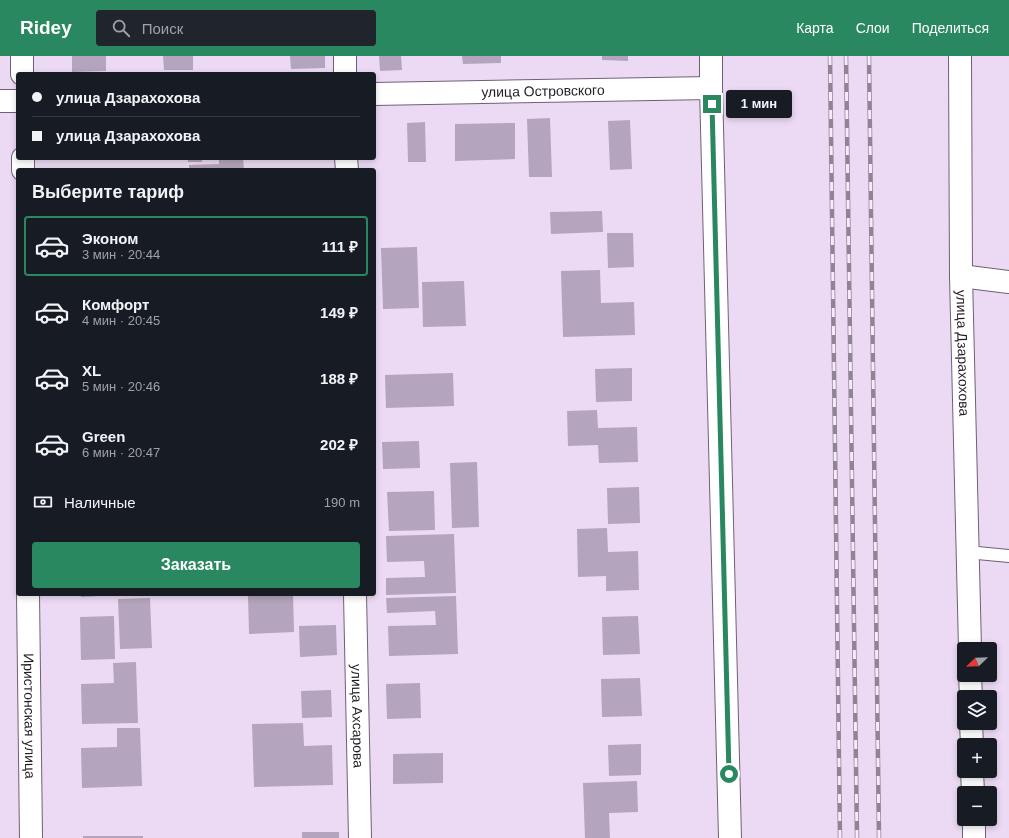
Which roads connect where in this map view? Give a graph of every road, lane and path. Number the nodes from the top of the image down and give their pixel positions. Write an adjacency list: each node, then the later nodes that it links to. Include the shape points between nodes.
1 (22, 56): 5 (street)
2 (345, 56): 6 (street)
3 (712, 56): 7 (street)
4 (960, 56): 11 (street, улица Дзарахохова)
5 (22, 72)
6 (345, 72)
7 (711, 88): 8 (street, улица Островского); 21 (street)
8 (376, 94)
9 (0, 101): 10 (street)
10 (16, 101)
11 (961, 276): 12 (street); 13 (street, улица Дзарахохова)
12 (1009, 282)
13 (967, 552): 14 (lane); 17 (street, улица Дзарахохова)
14 (1009, 556)
15 (28, 596): 19 (street, Иристонская улица)
16 (355, 596): 20 (street, улица Ахсарова)
17 (970, 642)
18 (974, 826): 22 (street)
19 (31, 838)
20 (360, 838)
21 (730, 838)
22 (974, 838)

